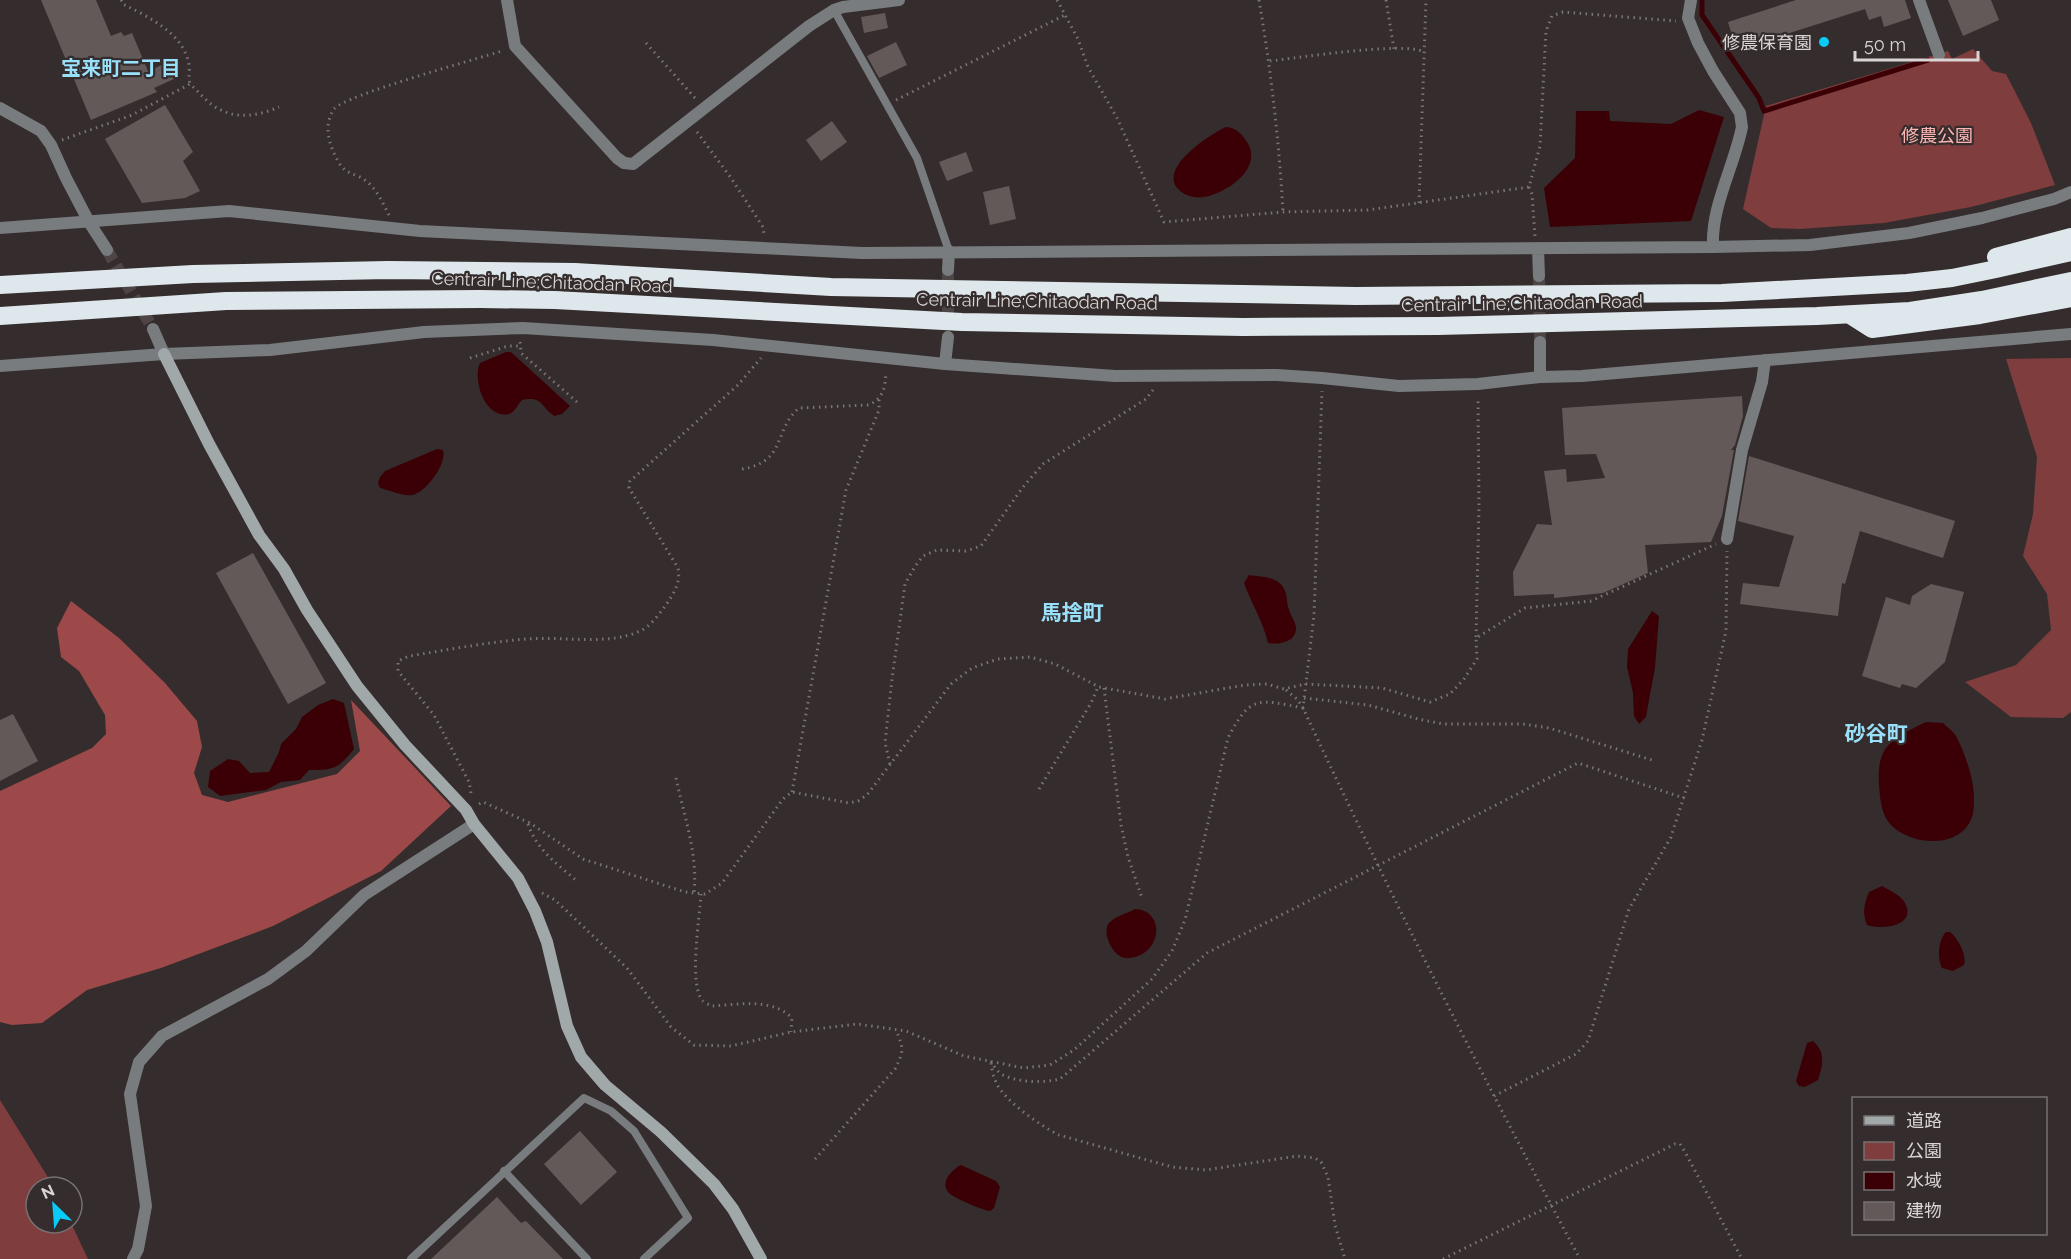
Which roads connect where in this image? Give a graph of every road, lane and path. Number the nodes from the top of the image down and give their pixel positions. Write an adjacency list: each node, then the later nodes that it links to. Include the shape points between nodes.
1 (121, 0): 20 (path, via 167,29 177,40 189,65)
2 (507, 0): 15 (street)
3 (898, 0): 10 (street)
4 (1057, 0): 12 (path)
5 (1259, 0): 19 (path)
6 (1386, 0): 16 (path)
7 (1426, 0): 17 (path)
8 (1691, 0): 13 (street)
9 (1919, 0): 18 (street)
10 (856, 3): 11 (street)
11 (834, 10): 21 (lane); 24 (street)
12 (1065, 15): 21 (path); 30 (path, via 1164,222)
13 (1688, 18): 27 (path, via 1680,21 1563,12 1552,16 1546,31 1540,146); 35 (street, via 1713,71 1740,113 1742,127 1717,211)
14 (646, 44): 24 (path)
15 (515, 46): 25 (street, via 624,163 633,164); 33 (path, via 378,90 335,108 327,132 338,161 346,172 366,181 377,193)
16 (1394, 49): 17 (path); 19 (path)
17 (1424, 52): 29 (path)
18 (1939, 55)
19 (1270, 61): 30 (path)
20 (190, 84): 22 (path, via 218,109 242,116); 26 (path, via 132,115)
21 (887, 105): 39 (lane, via 917,158)
22 (279, 107)
23 (0, 108): 26 (street, via 40,131)
24 (704, 109): 25 (street)
25 (688, 121): 36 (path, via 763,227)
26 (51, 145): 31 (street)
27 (1529, 187): 29 (path); 37 (path)
28 (2071, 192): 35 (street, via 1909,234 1810,245)
29 (1419, 203): 30 (path, via 1368,210)
30 (1282, 212)
31 (89, 222): 32 (street); 33 (street, via 228,211); 38 (street)
32 (0, 228)
33 (397, 229): 36 (street)
34 (2071, 237): 44 (highway, via 2029,250 1922,271)
35 (1713, 247): 37 (street)
36 (766, 248): 39 (street, via 862,253)
37 (1538, 249): 39 (street); 42 (street)
38 (107, 250)
39 (949, 251): 41 (street)
40 (2071, 252): 44 (highway, Centrair Line;Chitaodan Road, via 1952,278)
41 (948, 270)
42 (1539, 276)
43 (2071, 281): 47 (highway, Centrair Line;Chitaodan Road, via 1982,300)
44 (1907, 283): 45 (highway, Centrair Line;Chitaodan Road, via 1722,293 1356,296 831,287 575,272 388,270 193,274)
45 (0, 285)
46 (2071, 298): 47 (highway, via 1872,329)
47 (1851, 315): 48 (highway, Centrair Line;Chitaodan Road, via 1243,327 962,322 555,300 366,299 226,301)
48 (0, 316)
49 (523, 328): 54 (street); 55 (path); 56 (street, via 424,332 270,350)
50 (153, 329): 56 (street)
51 (2071, 334): 59 (street)
52 (948, 337): 60 (street)
53 (1540, 342): 63 (street)
54 (767, 345): 58 (street); 83 (path, via 759,362 738,385 630,482 629,488 678,568 680,578 672,597 642,630 604,639 527,639 409,656 398,661 398,670 434,715 469,782)
55 (520, 346): 57 (path); 67 (path, via 521,353)
56 (164, 354): 61 (street); 83 (street, via 259,536 357,686 405,745)
57 (470, 357)
58 (886, 358): 60 (street); 66 (path, via 886,381)
59 (1765, 360): 63 (street); 69 (street, via 1742,450)
60 (945, 364): 62 (street)
61 (0, 366)
62 (1157, 376): 64 (street); 78 (path, via 1146,399 1043,464 981,546 966,551 937,550 923,556 914,568 905,584 892,679 885,743)
63 (1540, 377): 65 (street)
64 (1322, 378): 65 (street, via 1399,386); 71 (path, via 1314,615)
65 (1478, 384): 70 (path)
66 (879, 399): 68 (path, via 869,405 799,408 791,414 774,453 752,468); 81 (path, via 879,410 846,490)
67 (577, 402)
68 (742, 469)
69 (1727, 538): 70 (path, via 1591,601 1525,608); 82 (path, via 1726,631 1702,740)
70 (1476, 638): 71 (path, via 1477,658 1464,679 1450,694 1430,702 1382,688)
71 (1305, 684): 74 (path); 75 (path)
72 (1099, 687): 73 (path); 78 (path, via 1055,664 1030,657 998,659 972,668 951,684); 80 (path)
73 (1104, 688): 74 (path, via 1164,699 1245,685 1267,684); 91 (path, via 1121,825)
74 (1284, 689): 76 (path)
75 (1304, 698): 76 (path); 77 (path, via 1368,705 1443,724 1550,728)
76 (1303, 708): 86 (path); 94 (path, via 1262,702 1251,704 1239,716 1228,738 1185,920 1172,951 1152,980 1074,1050 1050,1065 1024,1068)
77 (1652, 760)
78 (890, 765): 81 (path, via 858,801 849,803)
79 (676, 778): 89 (path, via 693,853)
80 (1039, 789)
81 (792, 792): 90 (path, via 722,883)
82 (1684, 798): 86 (path, via 1578,763); 95 (path, via 1671,837 1629,909 1588,1041 1576,1054)
83 (470, 808): 84 (path, via 483,802); 85 (street)
84 (528, 822): 88 (path, via 544,851); 89 (path, via 583,859)
85 (474, 824): 87 (street); 99 (street, via 364,895 306,951 268,979 162,1036 139,1062 130,1094 146,1206)
86 (1377, 867): 94 (path, via 1207,953 1060,1079 1029,1082 1002,1075); 95 (path)
87 (518, 878): 93 (path, via 555,900 627,968 671,1027 694,1045 731,1046); 103 (street, via 547,942 567,1026 581,1057 605,1085 714,1184 734,1209)
88 (577, 881)
89 (694, 893): 90 (path)
90 (701, 894): 93 (path, via 696,953 697,990 703,1002 711,1006 766,1004 783,1009 792,1018)
91 (1142, 898)
92 (896, 1030): 93 (path, via 857,1024); 94 (path, via 964,1056); 96 (path, via 903,1054 895,1069)
93 (791, 1032)
94 (990, 1061): 104 (path, via 996,1084 1017,1106 1059,1135 1194,1170 1297,1156 1315,1158 1328,1178)
95 (1494, 1096): 98 (path)
96 (815, 1159)
97 (504, 1171): 100 (lane); 101 (lane); 102 (lane, via 584,1098 611,1112 634,1131 688,1218)
98 (1551, 1205): 105 (path); 106 (path); 107 (path, via 1680,1144)
99 (133, 1259)
100 (411, 1259)
101 (587, 1259)
102 (644, 1259)
103 (761, 1259)
104 (1345, 1259)
105 (1443, 1259)
106 (1580, 1259)
107 (1742, 1259)

